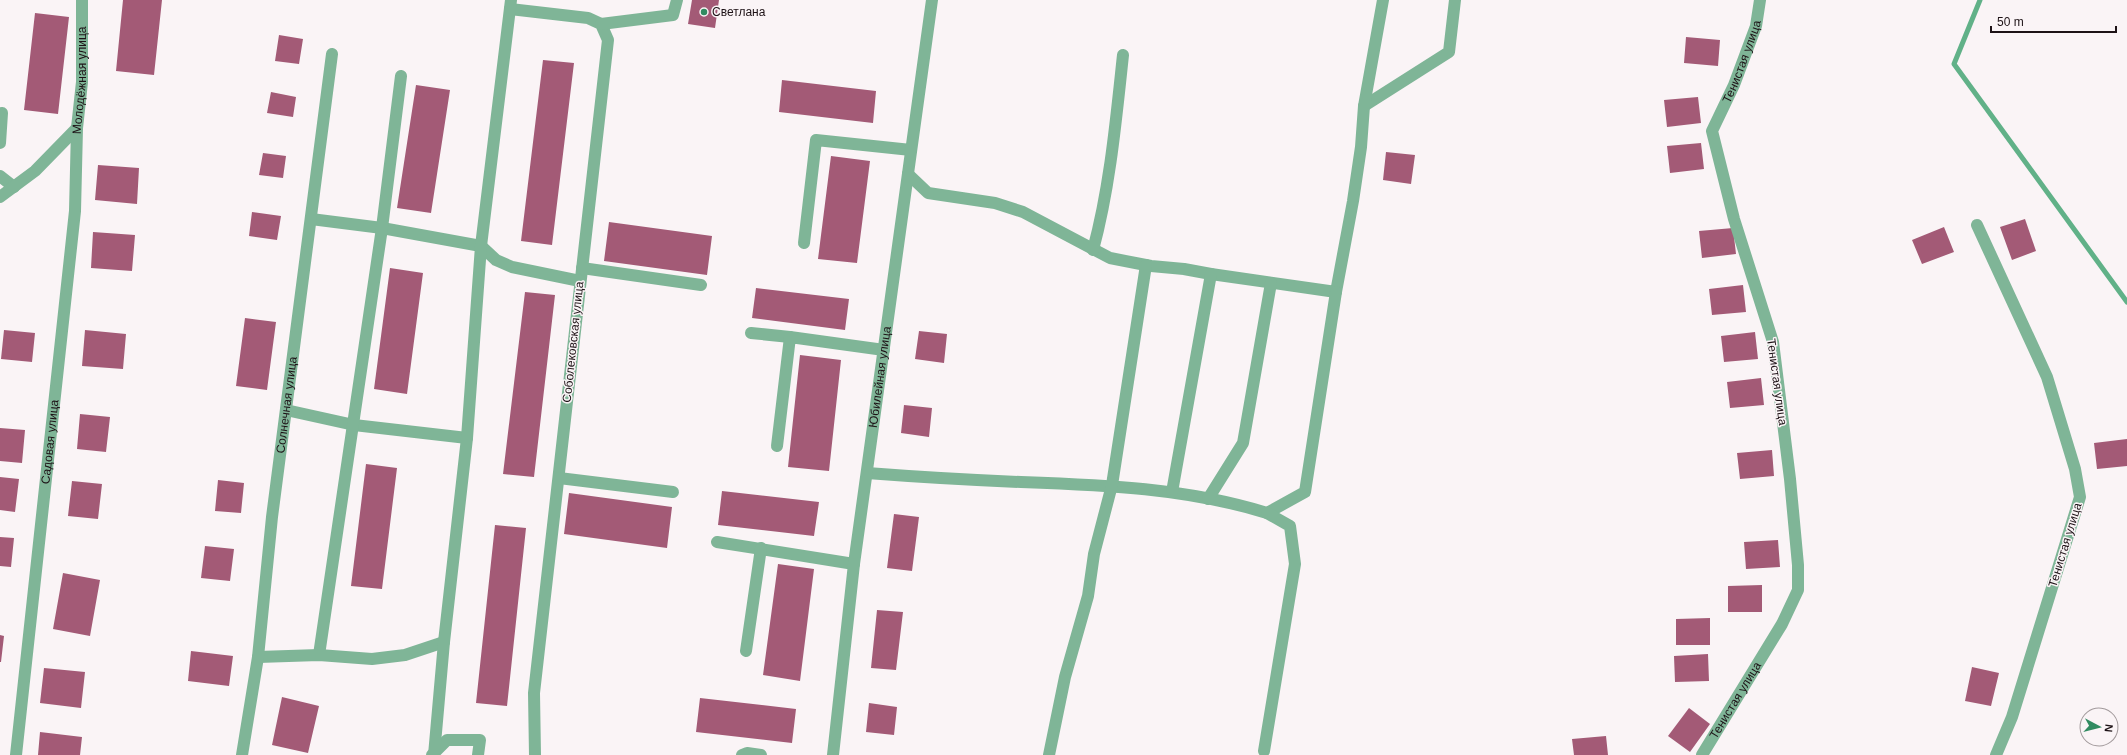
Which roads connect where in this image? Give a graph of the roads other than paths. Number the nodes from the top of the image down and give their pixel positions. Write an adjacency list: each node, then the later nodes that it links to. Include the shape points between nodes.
1 (82, 0): 14 (street, Молодёжная улица, via 82,82)
2 (677, 0): 8 (street, via 673,14)
3 (932, 0): 16 (street, Юбилейная улица)
4 (1383, 0): 12 (street)
5 (1455, 0): 12 (street, via 1449,52)
6 (1760, 0): 65 (street, Тенистая улица, via 1756,26 1734,85 1712,131 1734,218 1773,342 1790,479 1798,590 1782,624)
7 (511, 4): 8 (street, via 588,18); 25 (street)
8 (601, 24): 28 (street, Соболековская улица, via 608,40)
9 (332, 54): 21 (street, Солнечная улица)
10 (1123, 55): 26 (street, via 1112,150)
11 (400, 76): 23 (street)
12 (1364, 106): 33 (street, via 1361,147)
13 (2, 113): 15 (street)
14 (77, 128): 19 (street, Молодёжная улица, via 35,171); 56 (street, Садовая улица, via 75,211)
15 (0, 142)
16 (911, 150): 17 (street, Юбилейная улица); 24 (street, via 816,140)
17 (908, 174): 26 (street, via 928,193 995,203 1023,212); 36 (street, Юбилейная улица)
18 (0, 176): 19 (street)
19 (14, 187): 20 (street, Молодёжная улица)
20 (0, 197)
21 (311, 219): 23 (street); 37 (street, Солнечная улица)
22 (1977, 225): 66 (street, Тенистая улица, via 2047,377 2075,469 2080,498 2012,717)
23 (382, 228): 25 (street); 38 (street)
24 (804, 244)
25 (481, 246): 30 (street, via 496,260 512,267); 39 (street)
26 (1094, 250): 27 (street, via 1110,258)
27 (1146, 265): 29 (street); 43 (street)
28 (582, 268): 30 (street, Соболековская улица); 32 (street)
29 (1211, 274): 31 (street); 45 (street)
30 (580, 281): 42 (street, Соболековская улица)
31 (1271, 283): 33 (street); 46 (street, via 1243,444)
32 (701, 285)
33 (1336, 292): 47 (street, via 1304,492)
34 (751, 333): 35 (street)
35 (790, 337): 36 (street); 40 (street)
36 (884, 350): 41 (street, Юбилейная улица)
37 (286, 410): 38 (street); 54 (street, Солнечная улица)
38 (354, 425): 39 (street); 53 (street)
39 (467, 438): 51 (street)
40 (777, 446)
41 (867, 473): 43 (street); 50 (street, Юбилейная улица)
42 (559, 478): 44 (street); 60 (street, Соболековская улица, via 534,693)
43 (1112, 485): 45 (street); 64 (street, via 1094,554 1088,596 1065,677)
44 (673, 492)
45 (1172, 492): 46 (street)
46 (1208, 499): 47 (street)
47 (1267, 513): 55 (street, via 1290,526 1295,564)
48 (716, 542): 49 (street)
49 (761, 548): 50 (street); 52 (street)
50 (854, 564): 63 (street, Юбилейная улица)
51 (444, 642): 53 (street, via 405,654 372,660); 58 (street)
52 (746, 651)
53 (319, 655): 54 (street)
54 (258, 657): 57 (street, Солнечная улица)
55 (1264, 752)
56 (16, 755)
57 (242, 755)
58 (433, 755): 59 (street, via 447,740 480,740)
59 (478, 755)
60 (535, 755)
61 (742, 755): 62 (street)
62 (761, 755)
63 (833, 755)
64 (1049, 755)
65 (1702, 755)
66 (1996, 755)

